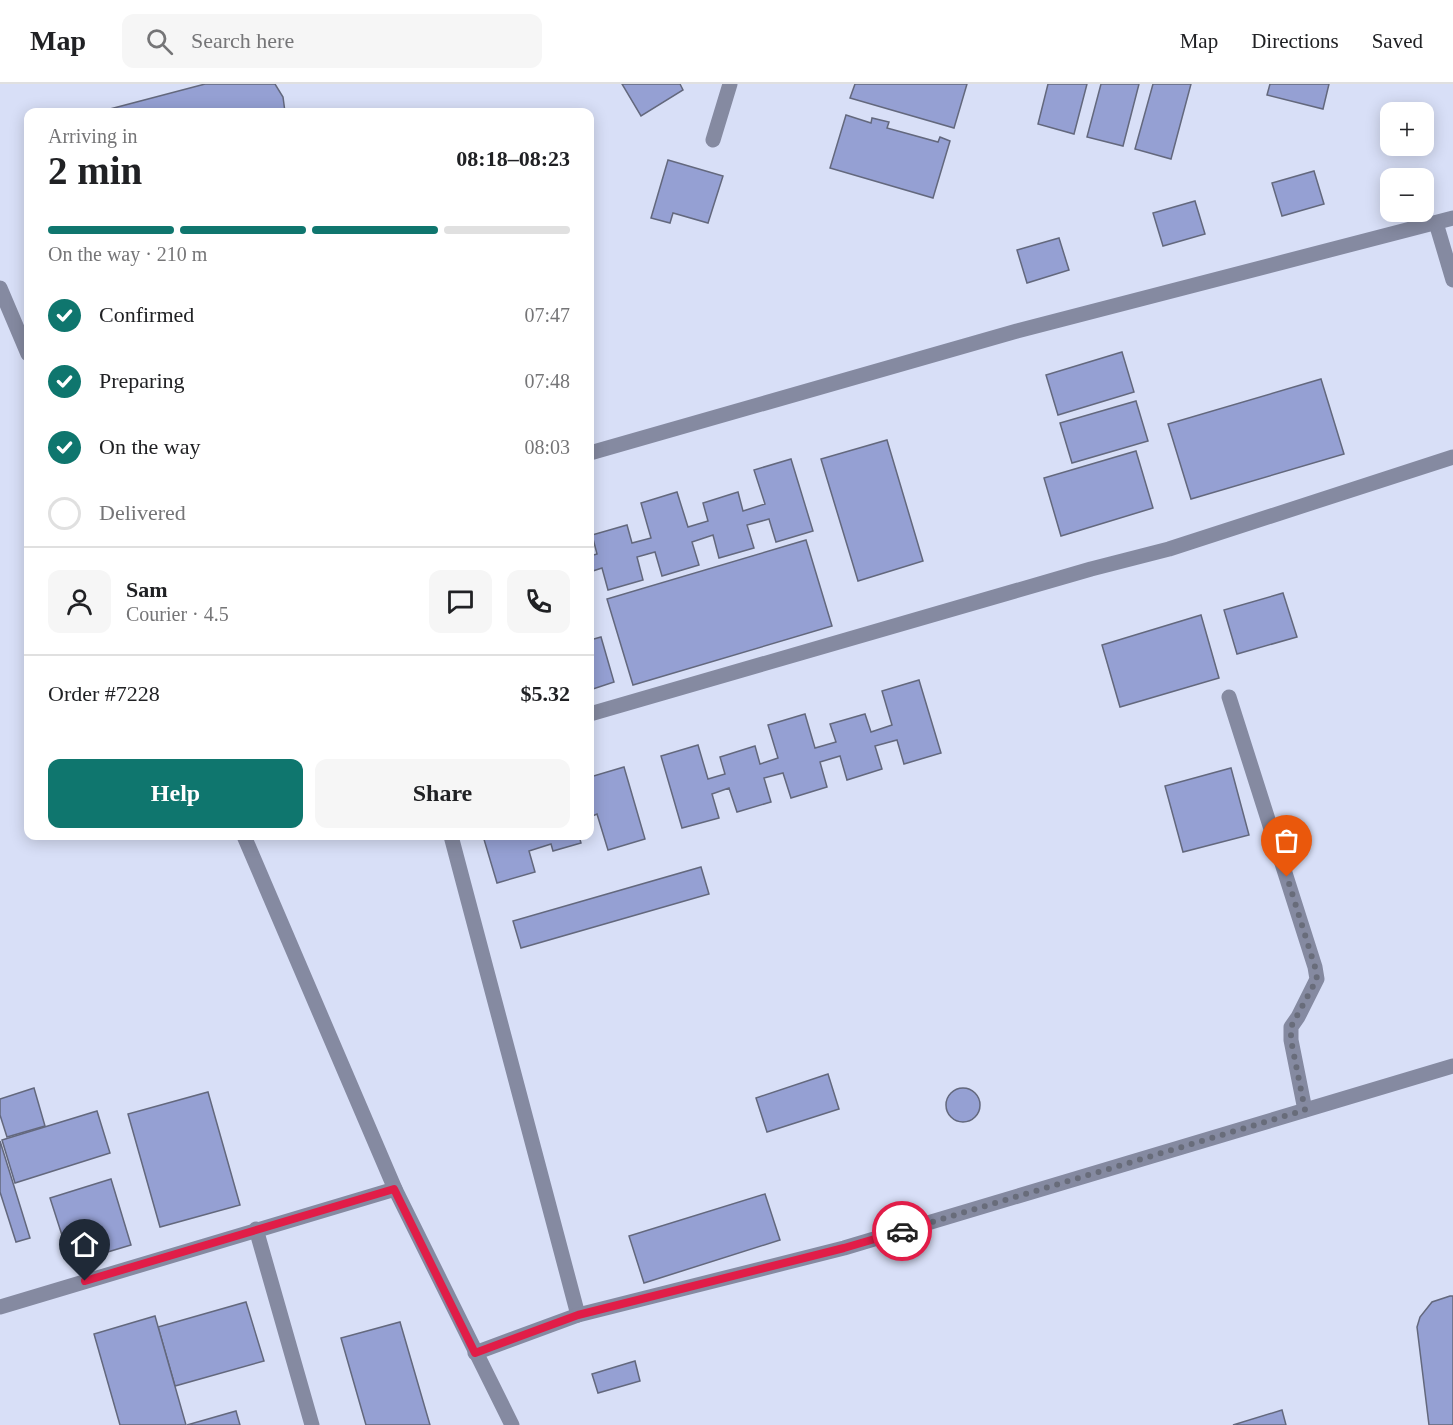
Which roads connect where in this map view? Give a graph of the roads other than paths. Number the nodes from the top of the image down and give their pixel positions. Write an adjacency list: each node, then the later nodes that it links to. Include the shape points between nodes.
1 (730, 84): 2 (street)
2 (713, 140)
3 (1453, 218): 4 (street)
4 (1436, 223): 5 (street); 8 (street, via 1017,331)
5 (1453, 280)
6 (0, 288): 7 (street)
7 (24, 345)
8 (594, 452)
9 (1453, 457): 11 (street, via 1169,549)
10 (1229, 697): 15 (street, via 1315,967 1317,979 1291,1027)
11 (594, 713)
12 (246, 840): 16 (street)
13 (452, 840): 19 (street)
14 (1453, 1066): 15 (street)
15 (1305, 1110): 19 (street, via 844,1248)
16 (394, 1189): 17 (street); 20 (street)
17 (256, 1229): 18 (street); 21 (street)
18 (0, 1307)
19 (578, 1315): 20 (street)
20 (475, 1353): 22 (street)
21 (312, 1425)
22 (512, 1425)

